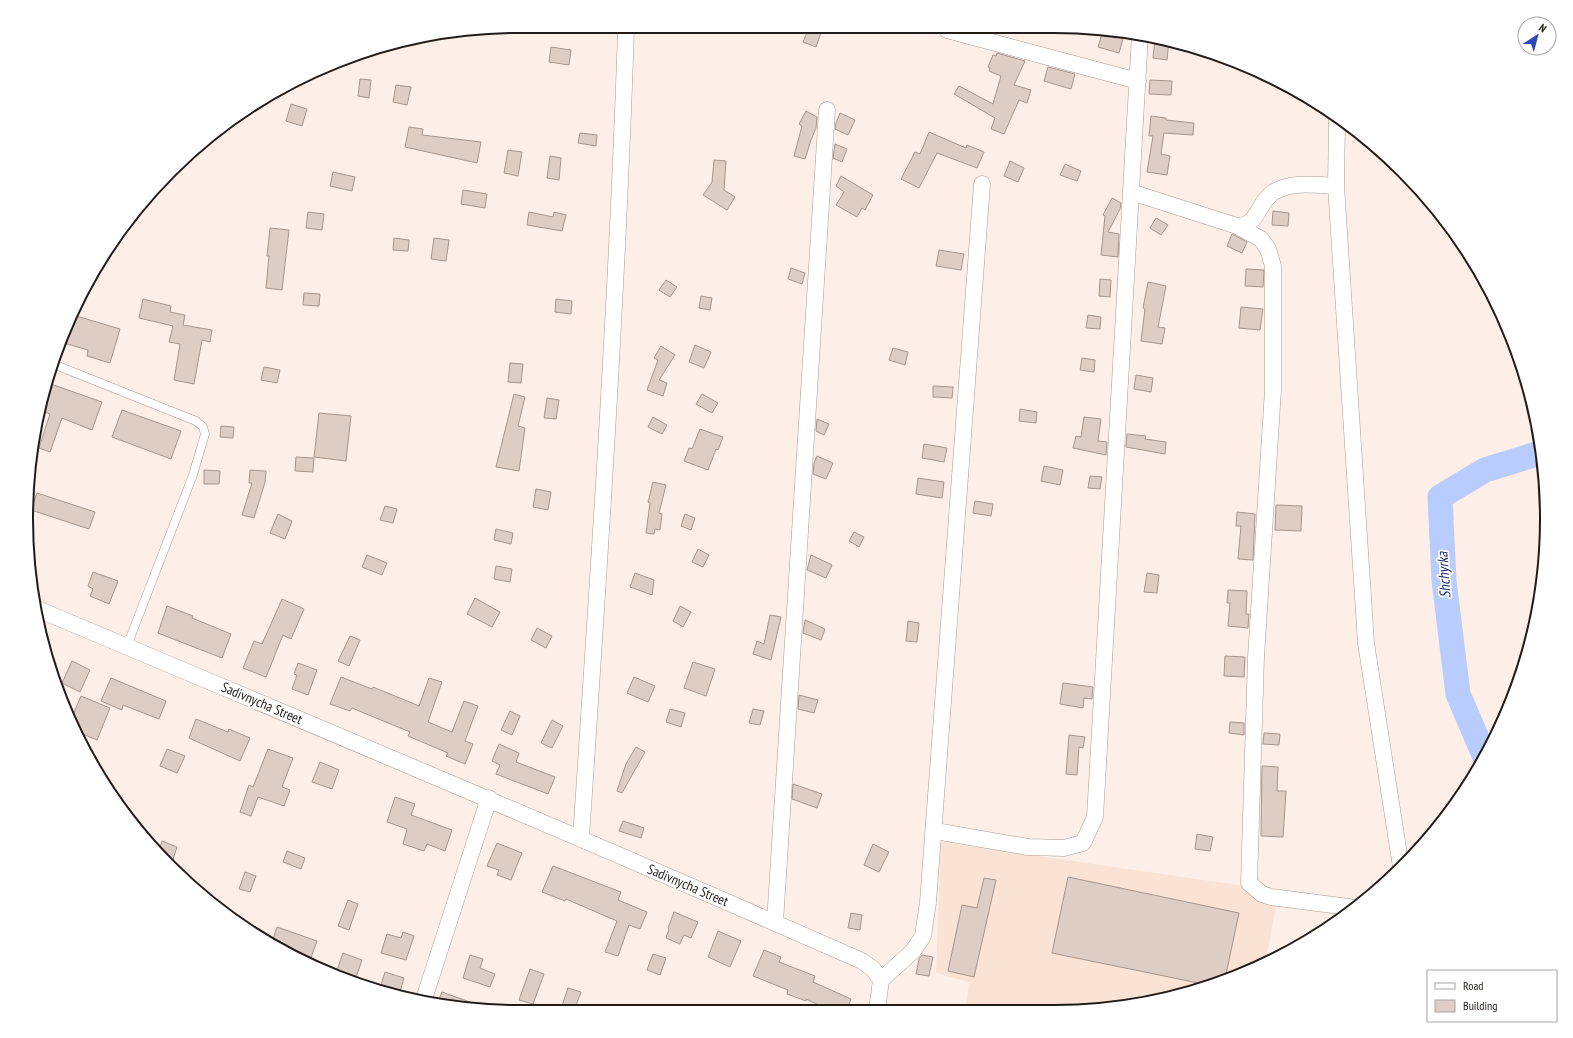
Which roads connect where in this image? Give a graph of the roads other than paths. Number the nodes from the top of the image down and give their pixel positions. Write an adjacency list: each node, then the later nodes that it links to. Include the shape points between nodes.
1 (626, 33): 16 (street, via 609,417)
2 (958, 33): 4 (street)
3 (1140, 41): 4 (street)
4 (1138, 81): 9 (street)
5 (827, 110): 19 (street)
6 (1337, 124): 8 (street)
7 (982, 184): 15 (street)
8 (1336, 186): 10 (street, via 1298,185 1282,188 1273,192 1253,221 1246,226); 17 (street, via 1366,644)
9 (1131, 192): 10 (street); 15 (street, via 1095,817 1082,843 1064,848 1028,847)
10 (1237, 226): 18 (street, via 1261,239 1268,249 1273,266 1273,390 1256,657 1249,883 1262,894 1271,897)
11 (58, 366): 13 (lane, via 185,416 203,427 205,434 193,475)
12 (41, 611): 13 (street, Sadivnycha Street)
13 (128, 646): 14 (street, Sadivnycha Street)
14 (489, 798): 16 (street, Sadivnycha Street); 21 (street)
15 (935, 831): 20 (street, via 923,936 913,951)
16 (581, 838): 19 (street, Sadivnycha Street)
17 (1400, 861)
18 (1347, 907)
19 (775, 922): 20 (street, Sadivnycha Street, via 862,961 873,969)
20 (880, 980): 22 (street)
21 (425, 996)
22 (878, 1005)

